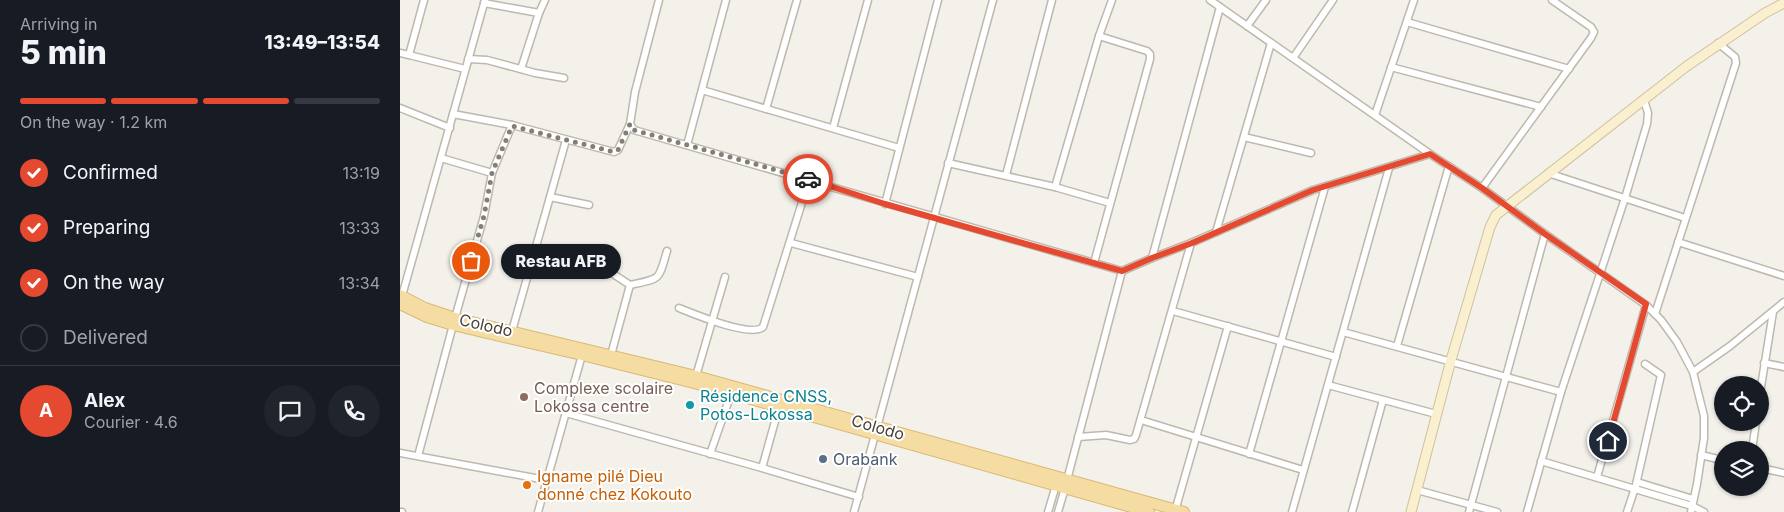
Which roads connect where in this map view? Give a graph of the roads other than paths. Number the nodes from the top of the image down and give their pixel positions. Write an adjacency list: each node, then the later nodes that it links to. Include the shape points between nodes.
1 (424, 0): 26 (street)
2 (545, 0): 19 (street)
3 (659, 0): 41 (street)
4 (726, 0): 34 (street)
5 (797, 0): 38 (street)
6 (868, 0): 44 (street)
7 (938, 0): 48 (street)
8 (993, 0): 52 (street)
9 (1052, 0): 57 (street)
10 (1112, 0): 22 (street)
11 (1210, 0): 18 (street)
12 (1266, 0): 21 (street)
13 (1333, 0): 27 (street)
14 (1414, 0): 20 (street)
15 (1552, 0): 32 (street, via 1594,32)
16 (484, 2): 19 (street); 28 (street)
17 (1784, 3): 24 (main road)
18 (1220, 7): 21 (street); 76 (street)
19 (539, 14): 31 (street)
20 (1407, 22): 29 (street); 32 (street)
21 (1248, 26): 23 (street)
22 (1099, 36): 59 (street); 64 (street, via 1150,54)
23 (1271, 43): 27 (street); 45 (street)
24 (1718, 43): 35 (main road); 69 (street, via 1735,57 1736,63)
25 (400, 53): 26 (street)
26 (409, 55): 30 (street)
27 (1293, 58): 40 (street)
28 (468, 59): 30 (street); 31 (street, via 487,60)
29 (1391, 67): 36 (street); 40 (street)
30 (465, 69): 39 (street)
31 (521, 69): 33 (street)
32 (1569, 69): 36 (street)
33 (564, 78)
34 (702, 90): 38 (street); 47 (street)
35 (1644, 100): 56 (main road); 63 (street, via 1648,118)
36 (1541, 107): 61 (street)
37 (400, 108): 43 (street)
38 (766, 109): 44 (street)
39 (453, 114): 42 (street); 43 (street)
40 (1375, 115): 50 (street)
41 (630, 124): 46 (street, via 614,152); 47 (street, via 634,130)
42 (512, 126): 46 (street); 55 (street)
43 (450, 128): 51 (street)
44 (833, 128): 48 (street)
45 (1244, 137): 49 (street); 70 (street)
46 (566, 140): 62 (street)
47 (687, 145): 58 (street)
48 (899, 148): 65 (street)
49 (1311, 153)
50 (1430, 154): 53 (street); 54 (street)
51 (441, 158): 55 (street); 85 (street)
52 (948, 163): 57 (street); 68 (street)
53 (1449, 166): 61 (street); 98 (street)
54 (1389, 168): 60 (street); 96 (street)
55 (492, 173): 93 (street, via 484,216)
56 (1548, 173): 63 (street); 67 (main road)
57 (1006, 175): 59 (street)
58 (809, 180): 65 (street); 73 (street)
59 (1055, 187): 64 (street)
60 (1325, 187): 70 (street); 97 (street)
61 (1482, 188): 67 (street)
62 (550, 197): 66 (street); 95 (street)
63 (1625, 198): 69 (street); 80 (street)
64 (1110, 203): 77 (street)
65 (885, 204): 68 (street)
66 (589, 205)
67 (1507, 206): 71 (street); 102 (main road, via 1493,220)
68 (934, 217): 77 (street); 83 (street)
69 (1686, 218): 72 (street)
70 (1216, 232): 74 (street)
71 (1545, 234): 80 (street); 108 (street)
72 (1678, 242): 81 (street); 91 (street)
73 (790, 243): 83 (street); 92 (street, via 763,327 753,331)
74 (1192, 243): 76 (street); 89 (street)
75 (667, 250): 84 (street, via 655,280)
76 (1152, 258): 79 (street)
77 (1094, 263): 79 (street)
78 (607, 270): 84 (street)
79 (1122, 271): 119 (street)
80 (1600, 272): 87 (street); 111 (street)
81 (1784, 276)
82 (725, 277): 92 (street)
83 (918, 277): 118 (street)
84 (630, 285): 100 (street)
85 (401, 300): 93 (main road, Colodo)
86 (1784, 302): 90 (street)
87 (1646, 304): 91 (street); 132 (street)
88 (679, 308): 92 (street)
89 (1173, 310): 94 (street); 117 (street)
90 (1773, 312): 103 (street); 106 (street)
91 (1655, 314): 106 (street, via 1677,342)
92 (712, 321): 107 (street)
93 (454, 322): 95 (main road, Colodo); 99 (main road, Colodo); 125 (street)
94 (1228, 326): 97 (street); 120 (street)
95 (512, 331): 100 (main road, Colodo)
96 (1343, 332): 98 (street); 101 (street)
97 (1281, 342): 101 (street); 123 (street)
98 (1397, 346): 102 (street)
99 (582, 355): 112 (main road, Colodo); 115 (street)
100 (611, 355): 107 (main road, Colodo)
101 (1336, 357): 110 (street)
102 (1451, 360): 108 (street); 116 (main road)
103 (1764, 363): 105 (street); 109 (street)
104 (1645, 364): 135 (street, via 1661,375)
105 (1784, 367)
106 (1692, 372): 124 (street, via 1704,416)
107 (696, 376): 118 (main road, Colodo)
108 (1507, 376): 111 (street); 138 (street)
109 (1762, 376)
110 (1328, 385): 113 (street); 129 (street)
111 (1561, 392): 127 (street)
112 (731, 394): 114 (main road, Colodo); 122 (street)
113 (1383, 400): 116 (street); 147 (street)
114 (779, 407): 118 (main road, Colodo); 128 (street)
115 (566, 413): 122 (street); 133 (street)
116 (1436, 414): 136 (main road)
117 (1141, 420): 119 (street, via 1134,439 1106,435); 120 (street)
118 (877, 430): 134 (main road, Colodo); 137 (street)
119 (1078, 437): 134 (street)
120 (1196, 437): 123 (street); 140 (street)
121 (400, 453): 125 (street)
122 (710, 454): 128 (street)
123 (1249, 454): 129 (street)
124 (1701, 455): 126 (street); 139 (street)
125 (418, 456): 133 (street)
126 (1714, 458)
127 (1542, 461): 132 (street); 151 (street)
128 (762, 468): 137 (street)
129 (1303, 470): 146 (street)
130 (1769, 470): 131 (street)
131 (1784, 473)
132 (1597, 477): 135 (street)
133 (546, 480): 141 (street)
134 (1062, 484): 140 (main road, Colodo); 143 (street); 144 (street); 145 (main road, Colodo)
135 (1635, 489): 139 (street); 152 (street)
136 (1417, 490): 138 (street); 148 (main road)
137 (858, 497): 142 (street)
138 (1471, 505): 149 (street); 150 (street)
139 (1692, 506): 153 (street)
140 (1178, 511)
141 (538, 512)
142 (854, 512)
143 (1048, 512)
144 (1058, 512)
145 (1150, 512)
146 (1292, 512)
147 (1352, 512)
148 (1411, 512)
149 (1469, 512)
150 (1497, 512)
151 (1527, 512)
152 (1627, 512)
153 (1704, 512)

